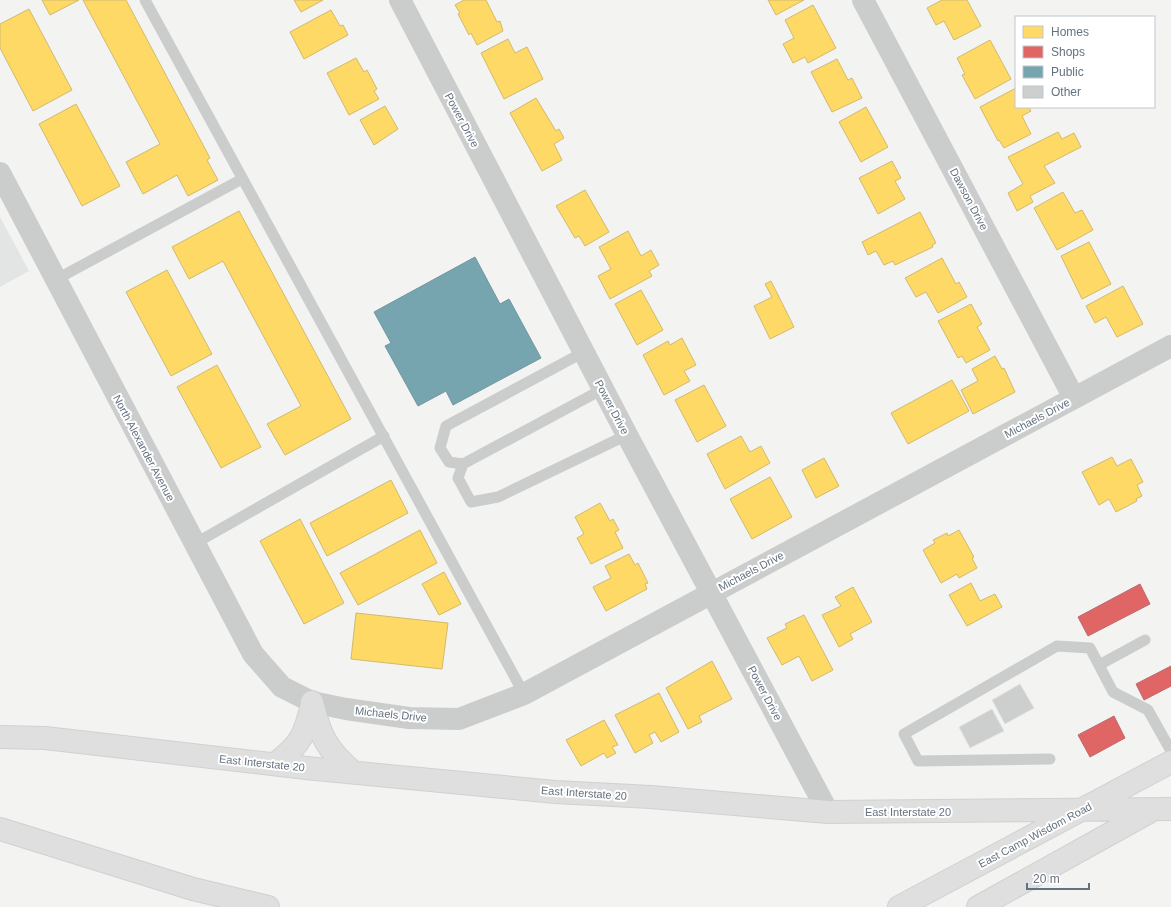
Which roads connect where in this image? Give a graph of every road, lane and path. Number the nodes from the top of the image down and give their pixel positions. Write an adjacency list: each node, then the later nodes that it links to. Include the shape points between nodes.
1 (145, 0): 5 (lane)
2 (400, 0): 8 (street, Power Drive)
3 (863, 0): 10 (street, Dawson Drive)
4 (0, 173): 6 (street, North Alexander Avenue)
5 (242, 179): 6 (lane); 12 (lane)
6 (55, 280): 14 (street, North Alexander Avenue)
7 (1171, 346): 10 (street, Michaels Drive)
8 (584, 352): 9 (street, Power Drive); 13 (lane, via 446,426 440,448 449,462)
9 (603, 389): 11 (street, Power Drive); 13 (lane)
10 (1074, 398): 15 (street, Michaels Drive)
11 (627, 435): 13 (lane, via 498,497 471,502 458,478); 15 (street, Power Drive)
12 (384, 436): 14 (lane); 18 (lane)
13 (463, 464)
14 (194, 544): 19 (street, North Alexander Avenue, via 253,654 282,687)
15 (712, 592): 18 (street, Michaels Drive); 28 (street, Power Drive)
16 (1145, 640): 17 (lane)
17 (1099, 665): 21 (lane, via 1113,692 1148,710); 22 (lane, via 1090,648 1057,646 904,734 918,761)
18 (524, 694): 19 (street, Michaels Drive, via 460,719 409,718)
19 (312, 702): 24 (main road, via 306,729 296,747); 25 (main road, via 322,736 336,757)
20 (0, 737): 24 (main road, East Interstate 20, via 45,738)
21 (1171, 751)
22 (1050, 758)
23 (1171, 762): 27 (main road, East Camp Wisdom Road)
24 (276, 764): 25 (main road, East Interstate 20)
25 (353, 772): 28 (main road, East Interstate 20, via 554,792 651,797)
26 (1165, 806): 27 (main road, East Interstate 20); 32 (main road)
27 (1081, 810): 28 (main road, East Interstate 20); 31 (main road, East Camp Wisdom Road)
28 (828, 812)
29 (0, 829): 30 (main road, via 192,889)
30 (268, 907)
31 (899, 907)
32 (978, 907)

